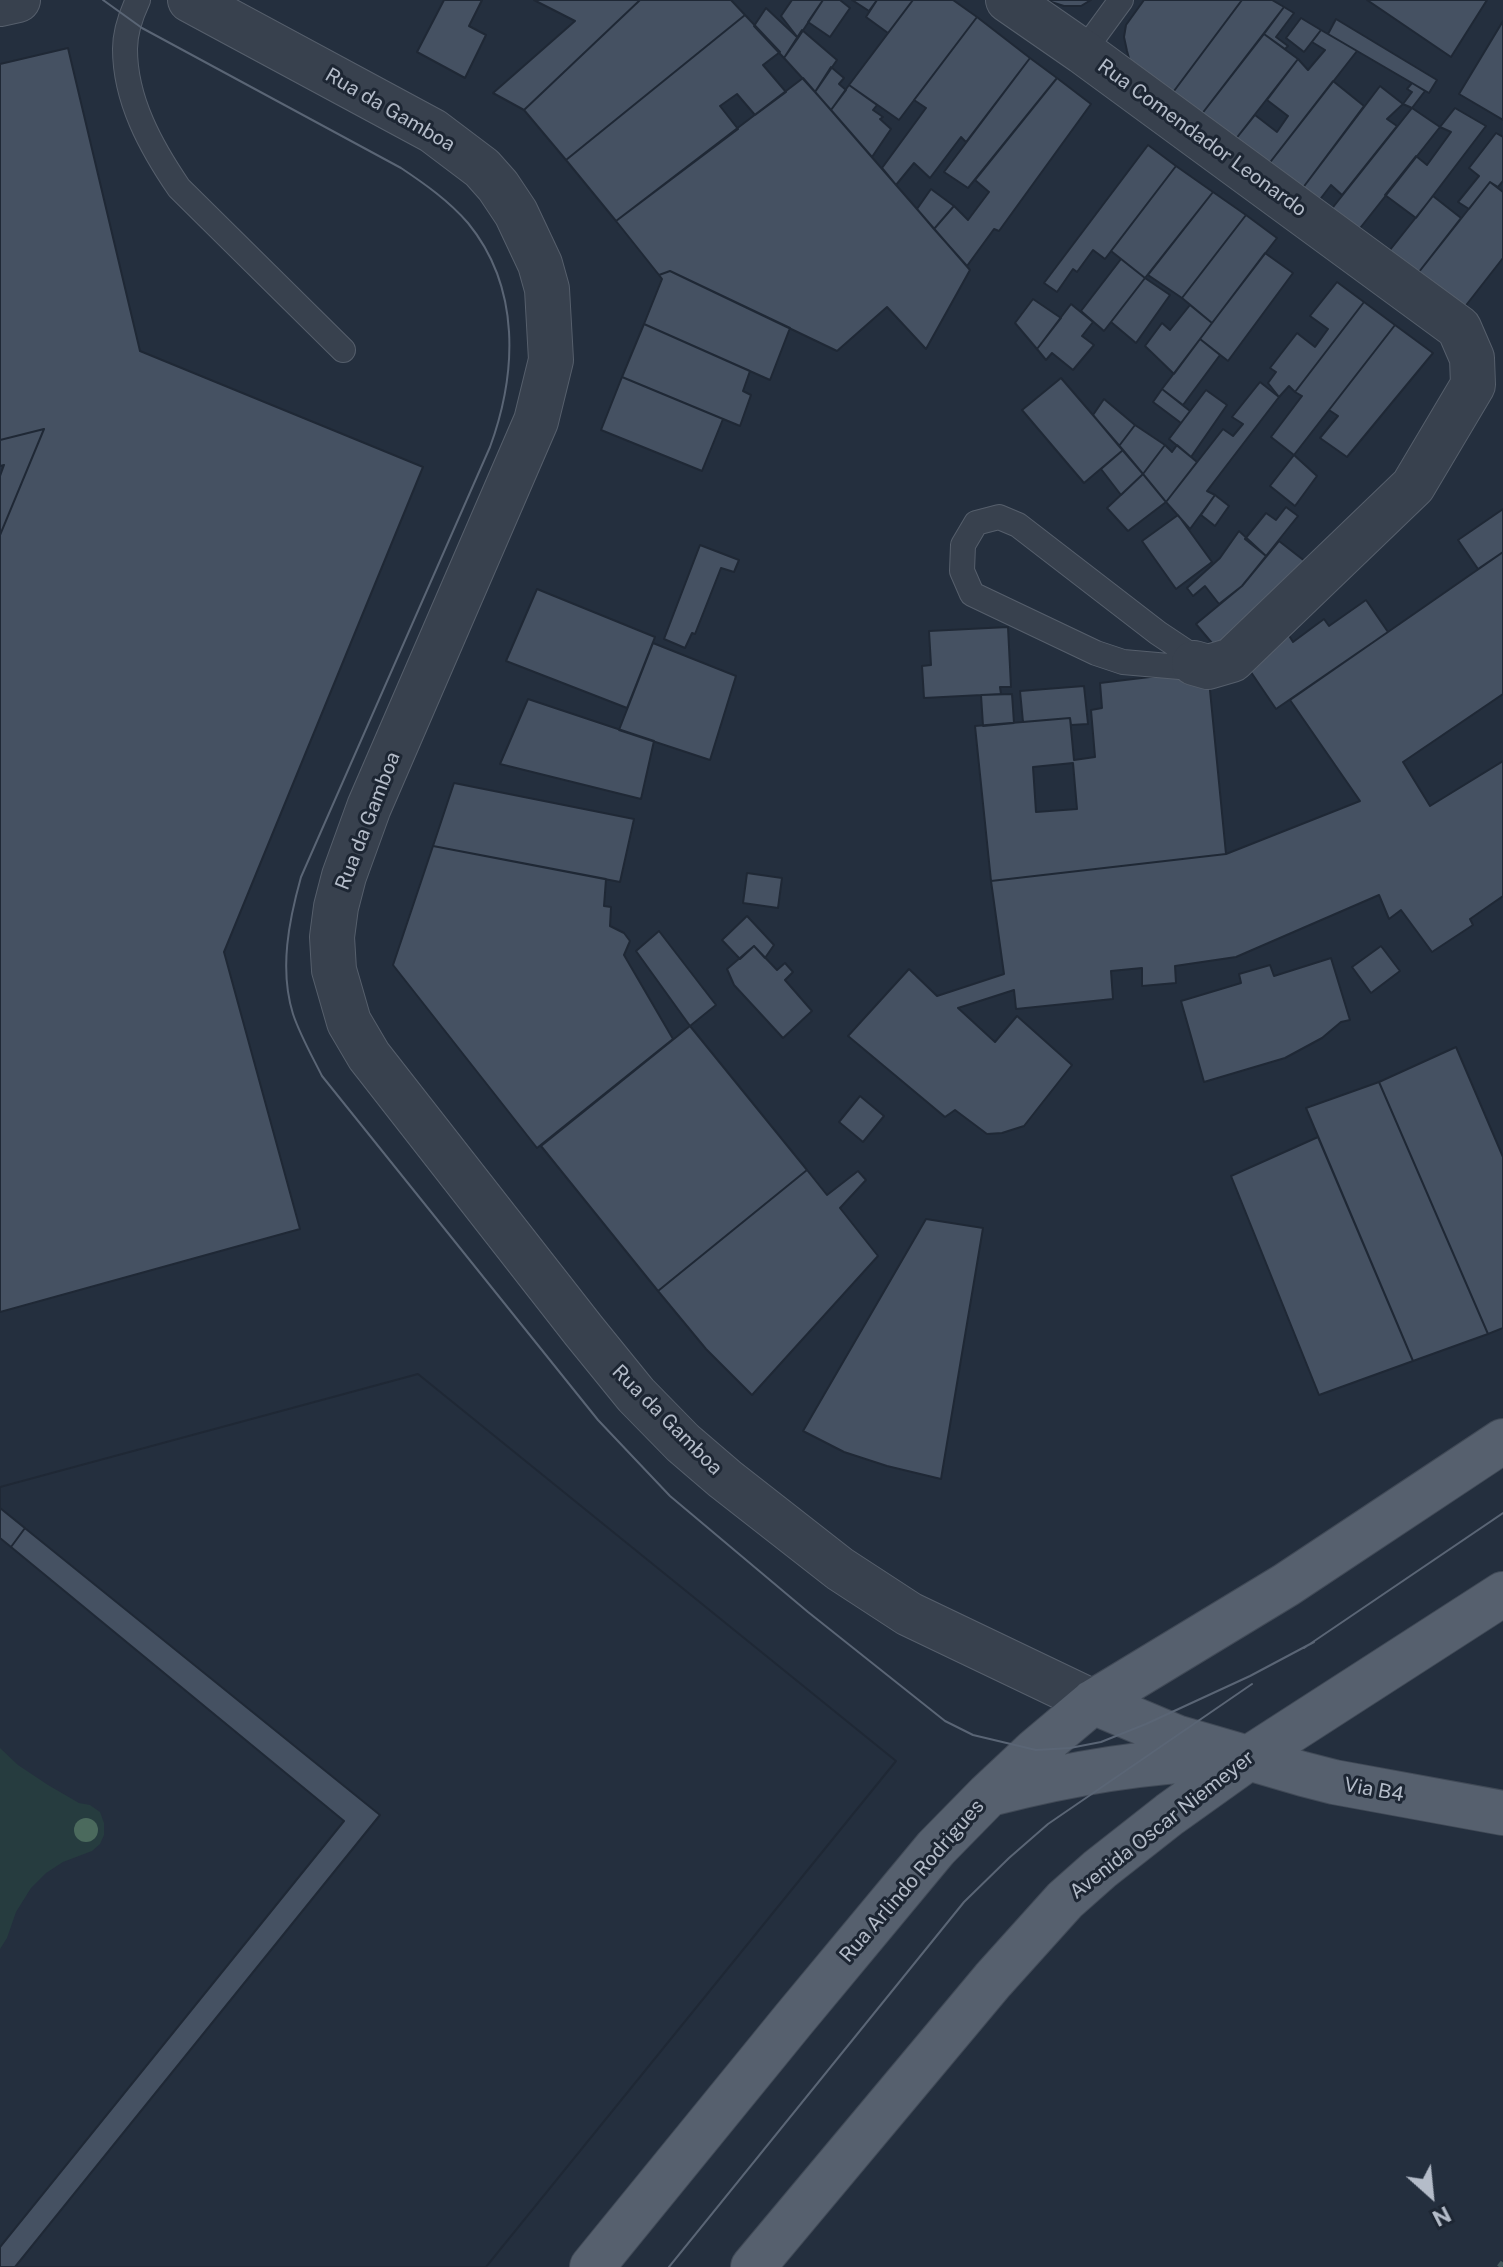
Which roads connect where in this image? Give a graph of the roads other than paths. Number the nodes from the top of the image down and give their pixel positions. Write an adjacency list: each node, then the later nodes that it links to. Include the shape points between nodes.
1 (18, 0): 6 (street)
2 (138, 0): 8 (lane, via 125,46 127,72 157,157 179,188)
3 (190, 0): 12 (street, Rua da Gamboa, via 401,112 459,149 482,168 516,213 547,289 551,360 536,421 344,876 332,937 334,970 349,1022 388,1081 584,1331 683,1443 840,1569 909,1614)
4 (1008, 0): 7 (street, Rua Comendador Leonardo)
5 (1121, 0): 7 (lane)
6 (0, 4)
7 (1083, 52): 9 (street, Rua Comendador Leonardo, via 1459,328 1472,358 1473,385 1413,486 1232,660 1208,667)
8 (343, 350)
9 (1194, 663): 9 (lane, via 1018,525 999,517 976,523 963,545 962,571 972,594 1123,662 1180,667)
10 (1503, 1441): 12 (main road, Rua Arlindo Rodrigues, via 1274,1593)
11 (1503, 1594): 13 (main road, Avenida Oscar Niemeyer)
12 (1093, 1702): 13 (main road, via 1176,1737); 14 (main road, Rua Arlindo Rodrigues)
13 (1247, 1759): 14 (main road, via 1134,1765); 15 (main road, Via B4, via 1334,1782); 17 (main road, Avenida Oscar Niemeyer, via 1065,1900)
14 (988, 1795): 16 (main road, Rua Arlindo Rodrigues, via 936,1848)
15 (1503, 1813)
16 (592, 2267)
17 (753, 2267)

